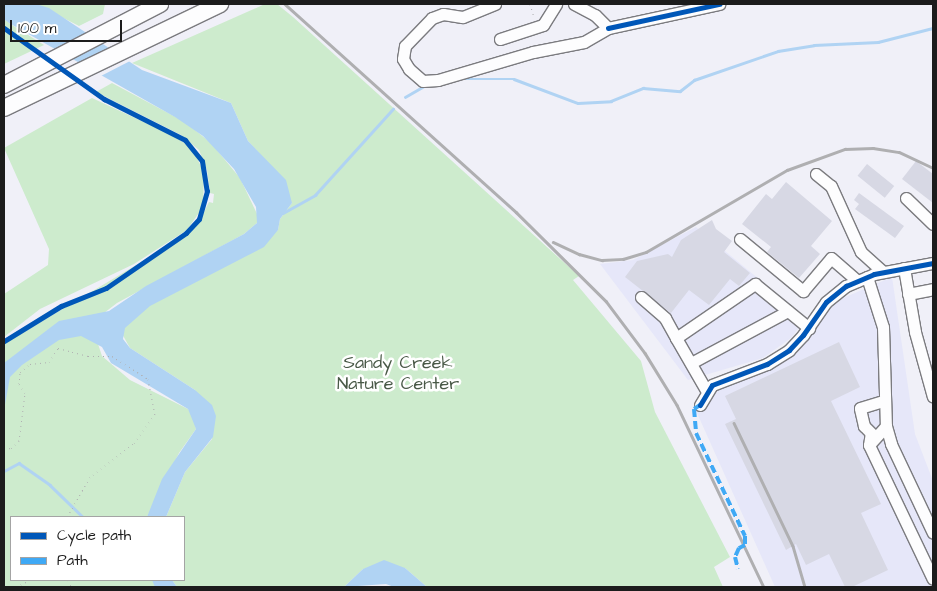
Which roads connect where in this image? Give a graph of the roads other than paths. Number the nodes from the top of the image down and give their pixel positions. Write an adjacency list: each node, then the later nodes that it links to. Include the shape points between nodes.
1 (160, 4): 10 (highway)
2 (220, 4): 11 (highway)
3 (495, 4): 8 (street, via 462,17 443,14 432,18 405,46 403,59 423,81 438,80 534,52 584,42)
4 (556, 4): 9 (street, via 553,14 537,28)
5 (574, 4): 8 (street, via 595,15)
6 (719, 4): 7 (street)
7 (692, 6): 8 (street)
8 (608, 28)
9 (500, 39)
10 (5, 84)
11 (42, 92): 12 (highway); 13 (highway)
12 (4, 108)
13 (4, 113)
14 (816, 174): 20 (street, via 831,186 861,252)
15 (906, 198): 16 (street)
16 (933, 224)
17 (740, 239): 21 (street, via 804,291 830,258)
18 (933, 263): 19 (street)
19 (904, 268): 20 (street); 23 (street)
20 (883, 272): 21 (street)
21 (862, 279): 26 (street, via 826,302); 31 (street, via 883,327 886,354)
22 (933, 289): 23 (street)
23 (908, 294): 30 (street)
24 (642, 297): 27 (street, via 666,318)
25 (788, 311): 26 (street); 27 (street, via 755,284); 28 (street)
26 (809, 328): 29 (street, via 789,350 767,364)
27 (676, 338): 28 (street)
28 (691, 362): 29 (street)
29 (706, 390): 32 (street)
30 (933, 397)
31 (883, 401): 33 (street); 34 (street, via 860,408 864,426 871,433)
32 (700, 406)
33 (886, 426): 34 (street); 35 (street, via 891,444)
34 (869, 445): 36 (street)
35 (933, 532)
36 (933, 578)

